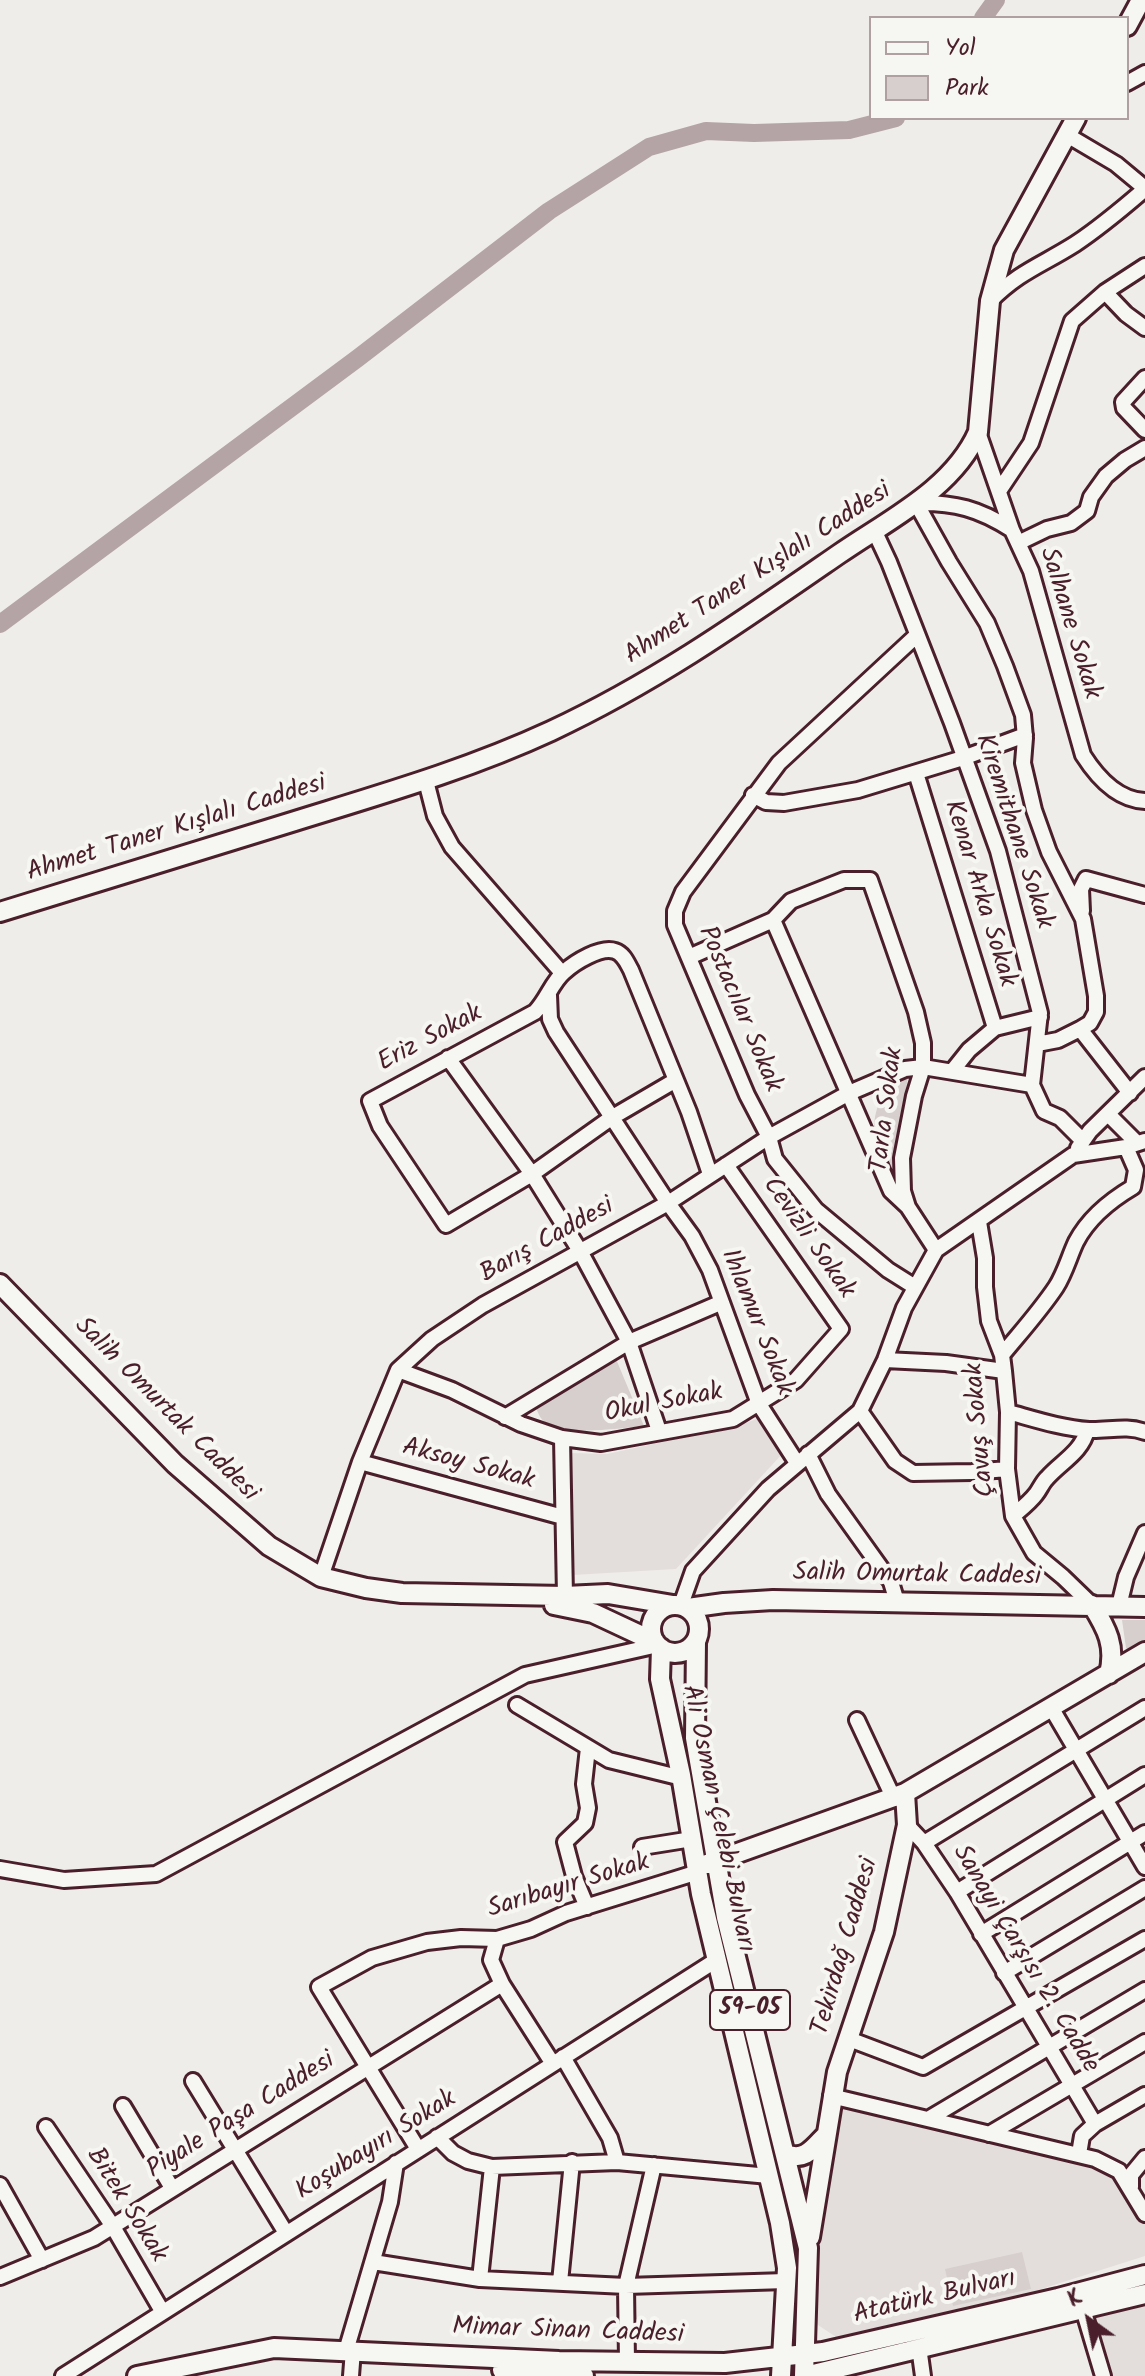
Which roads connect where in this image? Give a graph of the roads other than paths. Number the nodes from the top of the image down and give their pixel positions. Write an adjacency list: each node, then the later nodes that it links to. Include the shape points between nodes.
1 (1141, 0): 2 (main road)
2 (1129, 22)
3 (1075, 120): 4 (main road, Ahmet Taner Kışlalı Caddesi)
4 (1067, 135): 5 (street); 8 (main road, Ahmet Taner Kışlalı Caddesi, via 1004,250)
5 (1145, 188): 8 (street, via 1075,244 1030,267)
6 (1145, 266): 7 (street)
7 (1105, 292): 9 (street); 14 (street, via 1072,321 1031,443)
8 (990, 301): 12 (main road, Ahmet Taner Kışlalı Caddesi)
9 (1145, 328)
10 (1145, 378): 11 (street, via 1123,402)
11 (1145, 430)
12 (978, 432): 14 (street, Salhane Sokak); 15 (main road, Ahmet Taner Kışlalı Caddesi, via 961,460)
13 (1145, 448): 17 (street, via 1106,476 1087,511 1071,523)
14 (999, 491): 17 (street, Salhane Sokak)
15 (916, 503): 16 (main road, Ahmet Taner Kışlalı Caddesi); 17 (street, via 939,502 987,513); 19 (street, via 987,623 1023,715)
16 (874, 530): 18 (street, Kiremithane Sokak); 22 (main road, Ahmet Taner Kışlalı Caddesi, via 655,678 550,731)
17 (1015, 536): 24 (street, Salhane Sokak, via 1031,571 1083,755 1121,795)
18 (917, 635): 20 (street, Kiremithane Sokak); 23 (street, Postacılar Sokak, via 779,763)
19 (1025, 735): 20 (street); 27 (street, via 1023,763 1034,810)
20 (963, 758): 21 (street); 32 (street, Kiremithane Sokak, via 998,851)
21 (916, 773): 23 (street, via 811,800 766,802); 33 (street, Kenar Arka Sokak)
22 (426, 781): 26 (main road, Ahmet Taner Kışlalı Caddesi); 30 (street, via 435,816 452,847)
23 (753, 795): 29 (street, Postacılar Sokak, via 675,911 675,925)
24 (1145, 801)
25 (1145, 895): 27 (street, via 1086,879 1081,889)
26 (0, 912)
27 (1083, 919): 34 (street, via 1096,1012)
28 (773, 920): 29 (street); 37 (street, Tarla Sokak, via 791,901 844,880 870,880 916,1012); 42 (street)
29 (689, 957): 46 (street, Postacılar Sokak)
30 (562, 973): 31 (street, Eriz Sokak); 40 (street, via 605,950 624,957)
31 (550, 993): 36 (street, Eriz Sokak, via 535,1012); 45 (street, Ihlamur Sokak, via 556,1032)
32 (1040, 1017): 33 (street, Kenar Arka Sokak); 35 (street, Kiremithane Sokak)
33 (995, 1028): 38 (street, Kenar Arka Sokak)
34 (1080, 1029): 35 (street); 43 (street)
35 (1037, 1044): 41 (street, Kiremithane Sokak)
36 (448, 1058): 51 (street); 51 (street, Eriz Sokak, via 370,1101 380,1126 446,1225)
37 (923, 1067): 38 (street); 42 (street, Barış Caddesi, via 905,1069); 54 (street, Tarla Sokak, via 902,1158)
38 (953, 1070): 41 (street)
39 (1145, 1077): 43 (street)
40 (676, 1080): 45 (street); 52 (street)
41 (1032, 1085): 47 (street, via 1044,1111 1060,1118)
42 (849, 1093): 46 (street, Barış Caddesi); 54 (street, via 891,1191)
43 (1130, 1093): 44 (street)
44 (1108, 1114): 47 (street); 48 (street)
45 (611, 1118): 51 (street); 53 (street, Ihlamur Sokak)
46 (769, 1137): 50 (street, Barış Caddesi); 59 (street, Postacılar Sokak, via 775,1159 816,1210)
47 (1082, 1140): 49 (street)
48 (1136, 1143): 49 (street); 63 (street, via 1133,1187 1088,1223 1056,1287)
49 (1073, 1155): 55 (street)
50 (726, 1165): 52 (street, Barış Caddesi); 65 (street, Cevizli Sokak, via 841,1329 796,1380)
51 (532, 1174): 57 (street)
52 (710, 1174): 53 (street, Barış Caddesi)
53 (668, 1203): 57 (street, Barış Caddesi); 60 (street, Ihlamur Sokak, via 710,1270)
54 (908, 1207): 56 (street, Tarla Sokak)
55 (979, 1222): 56 (street); 63 (street, Çavuş Sokak, via 989,1321)
56 (936, 1250): 59 (street)
57 (580, 1251): 61 (street); 64 (street, Barış Caddesi, via 483,1305)
58 (0, 1284): 79 (main road, Salih Omurtak Caddesi, via 175,1464 257,1537)
59 (915, 1287): 62 (street)
60 (720, 1303): 61 (street); 65 (street, Ihlamur Sokak)
61 (629, 1342): 68 (street); 70 (street)
62 (885, 1360): 63 (street); 66 (street)
63 (1003, 1363): 67 (street, Çavuş Sokak)
64 (398, 1370): 68 (street, Okul Sokak); 74 (street, Barış Caddesi)
65 (759, 1404): 70 (street, Okul Sokak, via 733,1419); 73 (street, Ihlamur Sokak)
66 (860, 1411): 73 (street); 75 (street, via 895,1461 913,1473)
67 (1008, 1412): 69 (street); 75 (street, Çavuş Sokak)
68 (505, 1417): 72 (street, Okul Sokak)
69 (1087, 1430): 71 (street); 76 (street, via 1070,1458)
70 (659, 1431): 72 (street, Okul Sokak, via 601,1443)
71 (1145, 1432)
72 (562, 1438): 77 (street)
73 (802, 1458): 82 (street, Ihlamur Sokak, via 891,1582); 84 (street, via 693,1571)
74 (360, 1462): 77 (street, Aksoy Sokak); 79 (street, Barış Caddesi)
75 (1007, 1469): 76 (street, Çavuş Sokak)
76 (1013, 1516): 83 (street, Çavuş Sokak, via 1034,1553)
77 (563, 1517): 81 (street)
78 (1145, 1533): 85 (street)
79 (321, 1577): 80 (main road, Salih Omurtak Caddesi, via 402,1593)
80 (488, 1595): 81 (main road, Salih Omurtak Caddesi); 88 (main road, via 584,1610)
81 (565, 1596): 84 (main road, Salih Omurtak Caddesi, via 608,1594)
82 (897, 1602): 83 (main road, Salih Omurtak Caddesi); 84 (main road, Salih Omurtak Caddesi, via 773,1600)
83 (1092, 1605): 85 (main road, Salih Omurtak Caddesi); 90 (main road, via 1110,1639)
84 (681, 1606): 87 (main road, via 698,1620); 88 (main road, via 654,1618 651,1626)
85 (1119, 1606): 86 (main road, Salih Omurtak Caddesi); 89 (main road, via 1120,1645)
86 (1145, 1607)
87 (696, 1642): 88 (main road, via 676,1653); 107 (main road, Ali Osman Çelebi Bulvarı / 59-05, via 695,1738)
88 (658, 1645): 98 (main road, Ali Osman Çelebi Bulvarı, via 660,1679); 109 (street, via 525,1675 156,1874 64,1880)
89 (1138, 1656): 90 (main road)
90 (1109, 1674): 93 (main road)
91 (517, 1705): 95 (street)
92 (1145, 1708): 96 (street)
93 (1052, 1709): 96 (street); 99 (main road)
94 (857, 1720): 99 (street)
95 (588, 1748): 98 (street, via 609,1760); 113 (street, via 585,1823 565,1842)
96 (1075, 1751): 100 (street); 105 (street)
97 (1145, 1775): 100 (street)
98 (682, 1778): 103 (main road, Ali Osman Çelebi Bulvarı)
99 (899, 1796): 101 (main road, Tekirdağ Caddesi); 107 (main road)
100 (1105, 1800): 104 (street); 112 (street)
101 (907, 1825): 105 (street, Sanayi Çarşısı 2. Cadde); 122 (main road, Tekirdağ Caddesi, via 884,1932)
102 (1145, 1833): 104 (street)
103 (692, 1839): 106 (street); 110 (main road, Ali Osman Çelebi Bulvarı)
104 (1130, 1842): 108 (street); 114 (street)
105 (924, 1843): 112 (street, Sanayi Çarşısı 2. Cadde)
106 (642, 1847)
107 (716, 1861): 110 (main road); 140 (main road, Ali Osman Çelebi Bulvarı / 59-05)
108 (1145, 1867)
109 (0, 1869)
110 (697, 1870): 113 (street, Sarıbayır Sokak); 117 (main road, Ali Osman Çelebi Bulvarı)
111 (1145, 1888): 118 (street)
112 (957, 1892): 114 (street, Sanayi Çarşısı 2. Cadde)
113 (587, 1907): 115 (street, Sarıbayır Sokak)
114 (981, 1934): 118 (street, Sanayi Çarşısı 2. Cadde)
115 (497, 1939): 119 (street, via 491,1960); 126 (street, Sarıbayır Sokak, via 427,1942 372,1958 319,1987)
116 (1145, 1939): 121 (street)
117 (718, 1959): 125 (street, Koşubayırı Sokak); 148 (main road, Ali Osman Çelebi Bulvarı)
118 (1004, 1973): 121 (street, Sanayi Çarşısı 2. Cadde)
119 (502, 1984): 125 (street); 126 (street, Piyale Paşa Caddesi)
120 (1145, 1990): 124 (street)
121 (1026, 2008): 122 (street, via 923,2067); 124 (street, Sanayi Çarşısı 2. Cadde)
122 (849, 2039): 130 (main road, Tekirdağ Caddesi)
123 (1145, 2042): 128 (street)
124 (1048, 2046): 128 (street, Sanayi Çarşısı 2. Cadde); 132 (street)
125 (558, 2061): 137 (street, Koşubayırı Sokak); 144 (street, via 610,2138)
126 (367, 2068): 138 (street); 139 (street, Piyale Paşa Caddesi)
127 (193, 2081): 139 (street)
128 (1072, 2087): 133 (street, Sanayi Çarşısı 2. Cadde); 135 (street)
129 (1145, 2095): 133 (street)
130 (831, 2096): 132 (street); 136 (main road, Tekirdağ Caddesi)
131 (123, 2106): 151 (street)
132 (928, 2119): 135 (street)
133 (1095, 2124): 141 (street, via 1082,2136)
134 (46, 2127): 153 (street, Bitek Sokak)
135 (989, 2134): 141 (street)
136 (826, 2135): 140 (main road, via 804,2156); 155 (main road, Tekirdağ Caddesi)
137 (437, 2137): 138 (street, Koşubayırı Sokak); 147 (street, via 453,2153)
138 (418, 2149): 145 (street, Koşubayırı Sokak)
139 (235, 2151): 151 (street, Piyale Paşa Caddesi); 154 (street)
140 (786, 2154): 155 (main road, Ali Osman Çelebi Bulvarı / 59-05)
141 (1079, 2154): 150 (street, via 1119,2171)
142 (1145, 2158): 150 (street, via 1131,2175)
143 (572, 2162): 144 (street); 147 (street); 162 (street)
144 (617, 2162): 146 (street)
145 (396, 2163): 154 (street, Koşubayırı Sokak); 157 (street)
146 (654, 2165): 148 (street); 163 (street)
147 (492, 2167): 160 (street)
148 (769, 2176): 161 (main road, Ali Osman Çelebi Bulvarı)
149 (0, 2185): 156 (street)
150 (1131, 2187): 152 (street)
151 (172, 2188): 153 (street, Piyale Paşa Caddesi)
152 (1145, 2214)
153 (112, 2225): 156 (street, Piyale Paşa Caddesi); 166 (street, Bitek Sokak)
154 (286, 2233): 166 (street, Koşubayırı Sokak)
155 (808, 2248): 167 (main road, Ali Osman Çelebi Bulvarı / 59-05)
156 (42, 2260): 159 (street, Piyale Paşa Caddesi)
157 (373, 2262): 160 (street); 170 (street)
158 (1145, 2275): 169 (main road, Atatürk Bulvarı)
159 (0, 2277)
160 (480, 2279): 162 (street)
161 (786, 2281): 163 (street); 173 (main road, Ali Osman Çelebi Bulvarı)
162 (560, 2282): 163 (street)
163 (626, 2286): 172 (street)
164 (1145, 2294): 165 (main road, Atatürk Bulvarı)
165 (1083, 2309): 168 (main road, Atatürk Bulvarı); 181 (street)
166 (162, 2311): 176 (street, Koşubayırı Sokak)
167 (805, 2318): 169 (main road, via 814,2334); 171 (main road, Ali Osman Çelebi Bulvarı / 59-05)
168 (919, 2347): 174 (main road, Atatürk Bulvarı); 180 (street)
169 (833, 2349): 171 (main road, Atatürk Bulvarı)
170 (349, 2350): 172 (main road, Mimar Sinan Caddesi); 175 (main road, Mimar Sinan Caddesi, via 274,2348); 177 (street); 178 (main road, Mimar Sinan Caddesi, via 383,2361)
171 (804, 2355): 173 (main road, Atatürk Bulvarı); 179 (main road, Ali Osman Çelebi Bulvarı / 59-05)
172 (627, 2362): 173 (main road, Mimar Sinan Caddesi)
173 (781, 2367)
174 (838, 2371): 179 (main road, Atatürk Bulvarı)
175 (148, 2375)
176 (63, 2376)
177 (351, 2376)
178 (584, 2376)
179 (805, 2376)
180 (923, 2376)
181 (1103, 2376)

